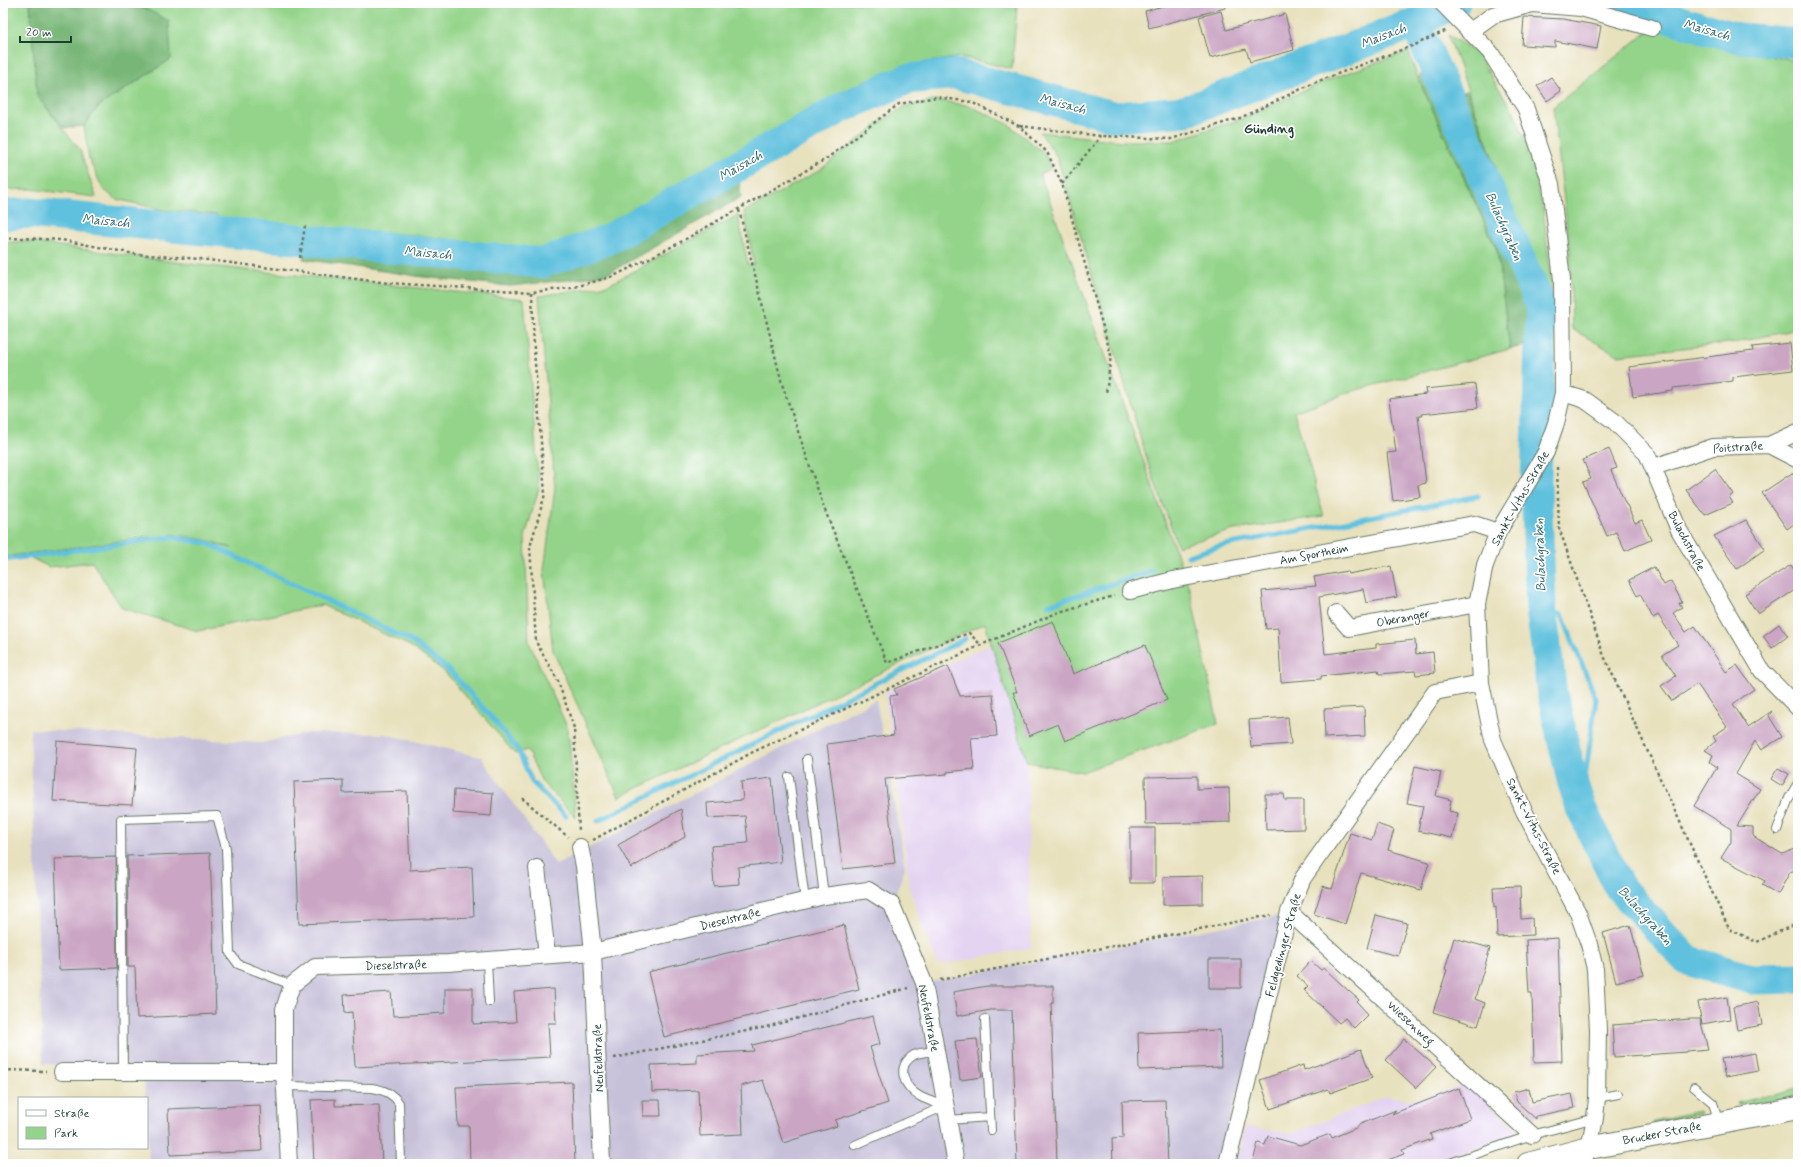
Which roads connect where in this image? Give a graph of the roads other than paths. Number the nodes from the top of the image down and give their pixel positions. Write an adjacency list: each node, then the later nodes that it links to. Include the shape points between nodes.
1 (1442, 3): 2 (street, Sankt-Vitus-Straße)
2 (1465, 28): 3 (street, via 1492,15 1532,4 1581,8); 4 (street, Sankt-Vitus-Straße, via 1490,52 1526,109 1550,184 1562,280)
3 (1652, 28)
4 (1563, 393): 8 (street, Bulachstraße, via 1585,400 1614,421 1647,454); 9 (street, Sankt-Vitus-Straße, via 1552,456 1514,506)
5 (1798, 432): 6 (street)
6 (1769, 445): 7 (street, Poitstraße); 8 (street, Poitstraße, via 1713,447)
7 (1798, 460)
8 (1654, 467): 14 (street, Bulachstraße, via 1678,530 1762,671)
9 (1498, 532): 10 (street, Am Sportheim, via 1474,524 1173,580); 11 (street, Sankt-Vitus-Straße, via 1486,565)
10 (1130, 591)
11 (1477, 604): 12 (street, Oberanger, via 1349,628); 13 (street, Sankt-Vitus-Straße)
12 (1336, 613)
13 (1481, 683): 24 (street, Feldgedinger Straße, via 1435,692 1303,878); 37 (street, Sankt-Vitus-Straße, via 1493,740 1524,811 1578,913 1589,944 1595,969 1598,1030)
14 (1798, 708)
15 (807, 759): 22 (lane)
16 (789, 777): 23 (lane)
17 (1798, 783): 18 (lane, via 1789,798)
18 (1777, 830)
19 (580, 847): 25 (street)
20 (537, 868): 26 (street)
21 (868, 890): 22 (street, Dieselstraße); 31 (street, Neufeldstraße, via 892,905 924,983)
22 (824, 896): 23 (street, Dieselstraße)
23 (805, 901): 25 (street, Dieselstraße)
24 (1289, 912): 44 (street, Wiesenweg); 51 (street, Feldgedinger Straße)
25 (593, 952): 26 (street, Dieselstraße); 49 (street, Neufeldstraße)
26 (547, 955): 27 (street, Dieselstraße)
27 (487, 960): 28 (street, Dieselstraße, via 315,967); 29 (lane)
28 (292, 985): 33 (lane, via 238,964 230,953 226,848 217,816 121,819); 34 (street, via 284,1009)
29 (489, 1002)
30 (985, 1019): 40 (lane)
31 (936, 1051): 39 (street, Neufeldstraße); 39 (lane, via 914,1055 905,1064 902,1075 907,1086)
32 (62, 1072): 33 (street)
33 (123, 1072): 34 (street)
34 (284, 1079): 47 (street); 48 (lane, via 372,1088 394,1096 399,1103)
35 (1694, 1087): 42 (lane, via 1713,1103)
36 (1618, 1094): 37 (lane)
37 (1597, 1098): 41 (street, Sankt-Vitus-Straße)
38 (1798, 1108): 42 (main road, Brucker Straße)
39 (946, 1113): 40 (lane); 45 (lane); 50 (street, Neufeldstraße)
40 (990, 1117): 43 (lane)
41 (1595, 1118): 44 (lane); 46 (street, Sankt-Vitus-Straße)
42 (1719, 1122): 46 (main road, Brucker Straße)
43 (991, 1130)
44 (1532, 1135): 52 (lane)
45 (855, 1145)
46 (1586, 1156): 53 (main road, Brucker Straße)
47 (289, 1164)
48 (401, 1164)
49 (602, 1164)
50 (956, 1164)
51 (1227, 1164)
52 (1447, 1164)
53 (1528, 1164)

